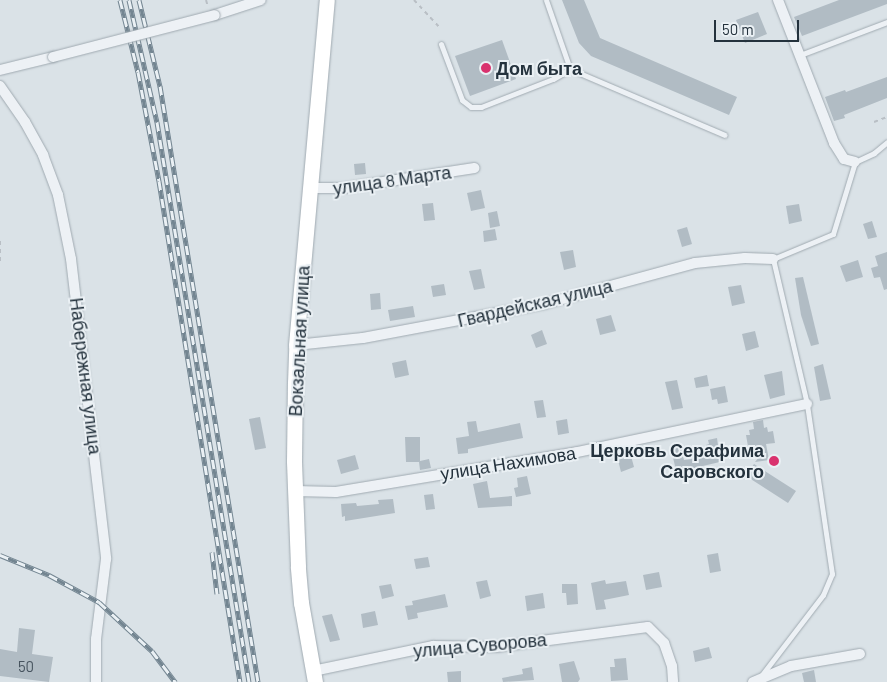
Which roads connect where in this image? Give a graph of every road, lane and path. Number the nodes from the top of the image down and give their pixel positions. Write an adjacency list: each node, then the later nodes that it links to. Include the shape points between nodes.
1 (206, 0): 7 (path)
2 (261, 0): 7 (street)
3 (327, 0): 21 (main road, Вокзальная улица)
4 (414, 0): 9 (path)
5 (546, 0): 12 (lane)
6 (778, 0): 11 (street)
7 (211, 11): 13 (street, bridge)
8 (887, 22): 11 (lane)
9 (440, 28)
10 (441, 44): 12 (lane, via 462,100 471,107 481,107 553,79)
11 (800, 55): 19 (street, via 834,143 844,159)
12 (570, 69): 17 (lane)
13 (0, 70)
14 (0, 86): 31 (street, Набережная улица, via 43,155 58,195 71,259 106,559 96,639)
15 (887, 117): 16 (path)
16 (874, 122)
17 (725, 135)
18 (887, 142): 19 (lane)
19 (855, 162): 23 (lane, via 833,234)
20 (474, 168): 21 (street, улица 8 Марта, via 344,188)
21 (310, 188): 25 (main road, Вокзальная улица)
22 (0, 241): 24 (path)
23 (773, 259): 25 (street, Гвардейская улица, via 695,263 544,304 363,338); 26 (lane)
24 (0, 265)
25 (296, 345): 27 (main road, Вокзальная улица)
26 (807, 404): 27 (street, улица Нахимова, via 577,452 336,492); 30 (lane, via 832,574 823,595)
27 (295, 492): 29 (main road, Вокзальная улица, via 301,603)
28 (860, 654): 30 (street, via 791,666)
29 (314, 676): 32 (street, улица Суворова, via 433,646 496,646 648,627 664,642 672,666)
30 (756, 680)
31 (96, 682)
32 (673, 682)

